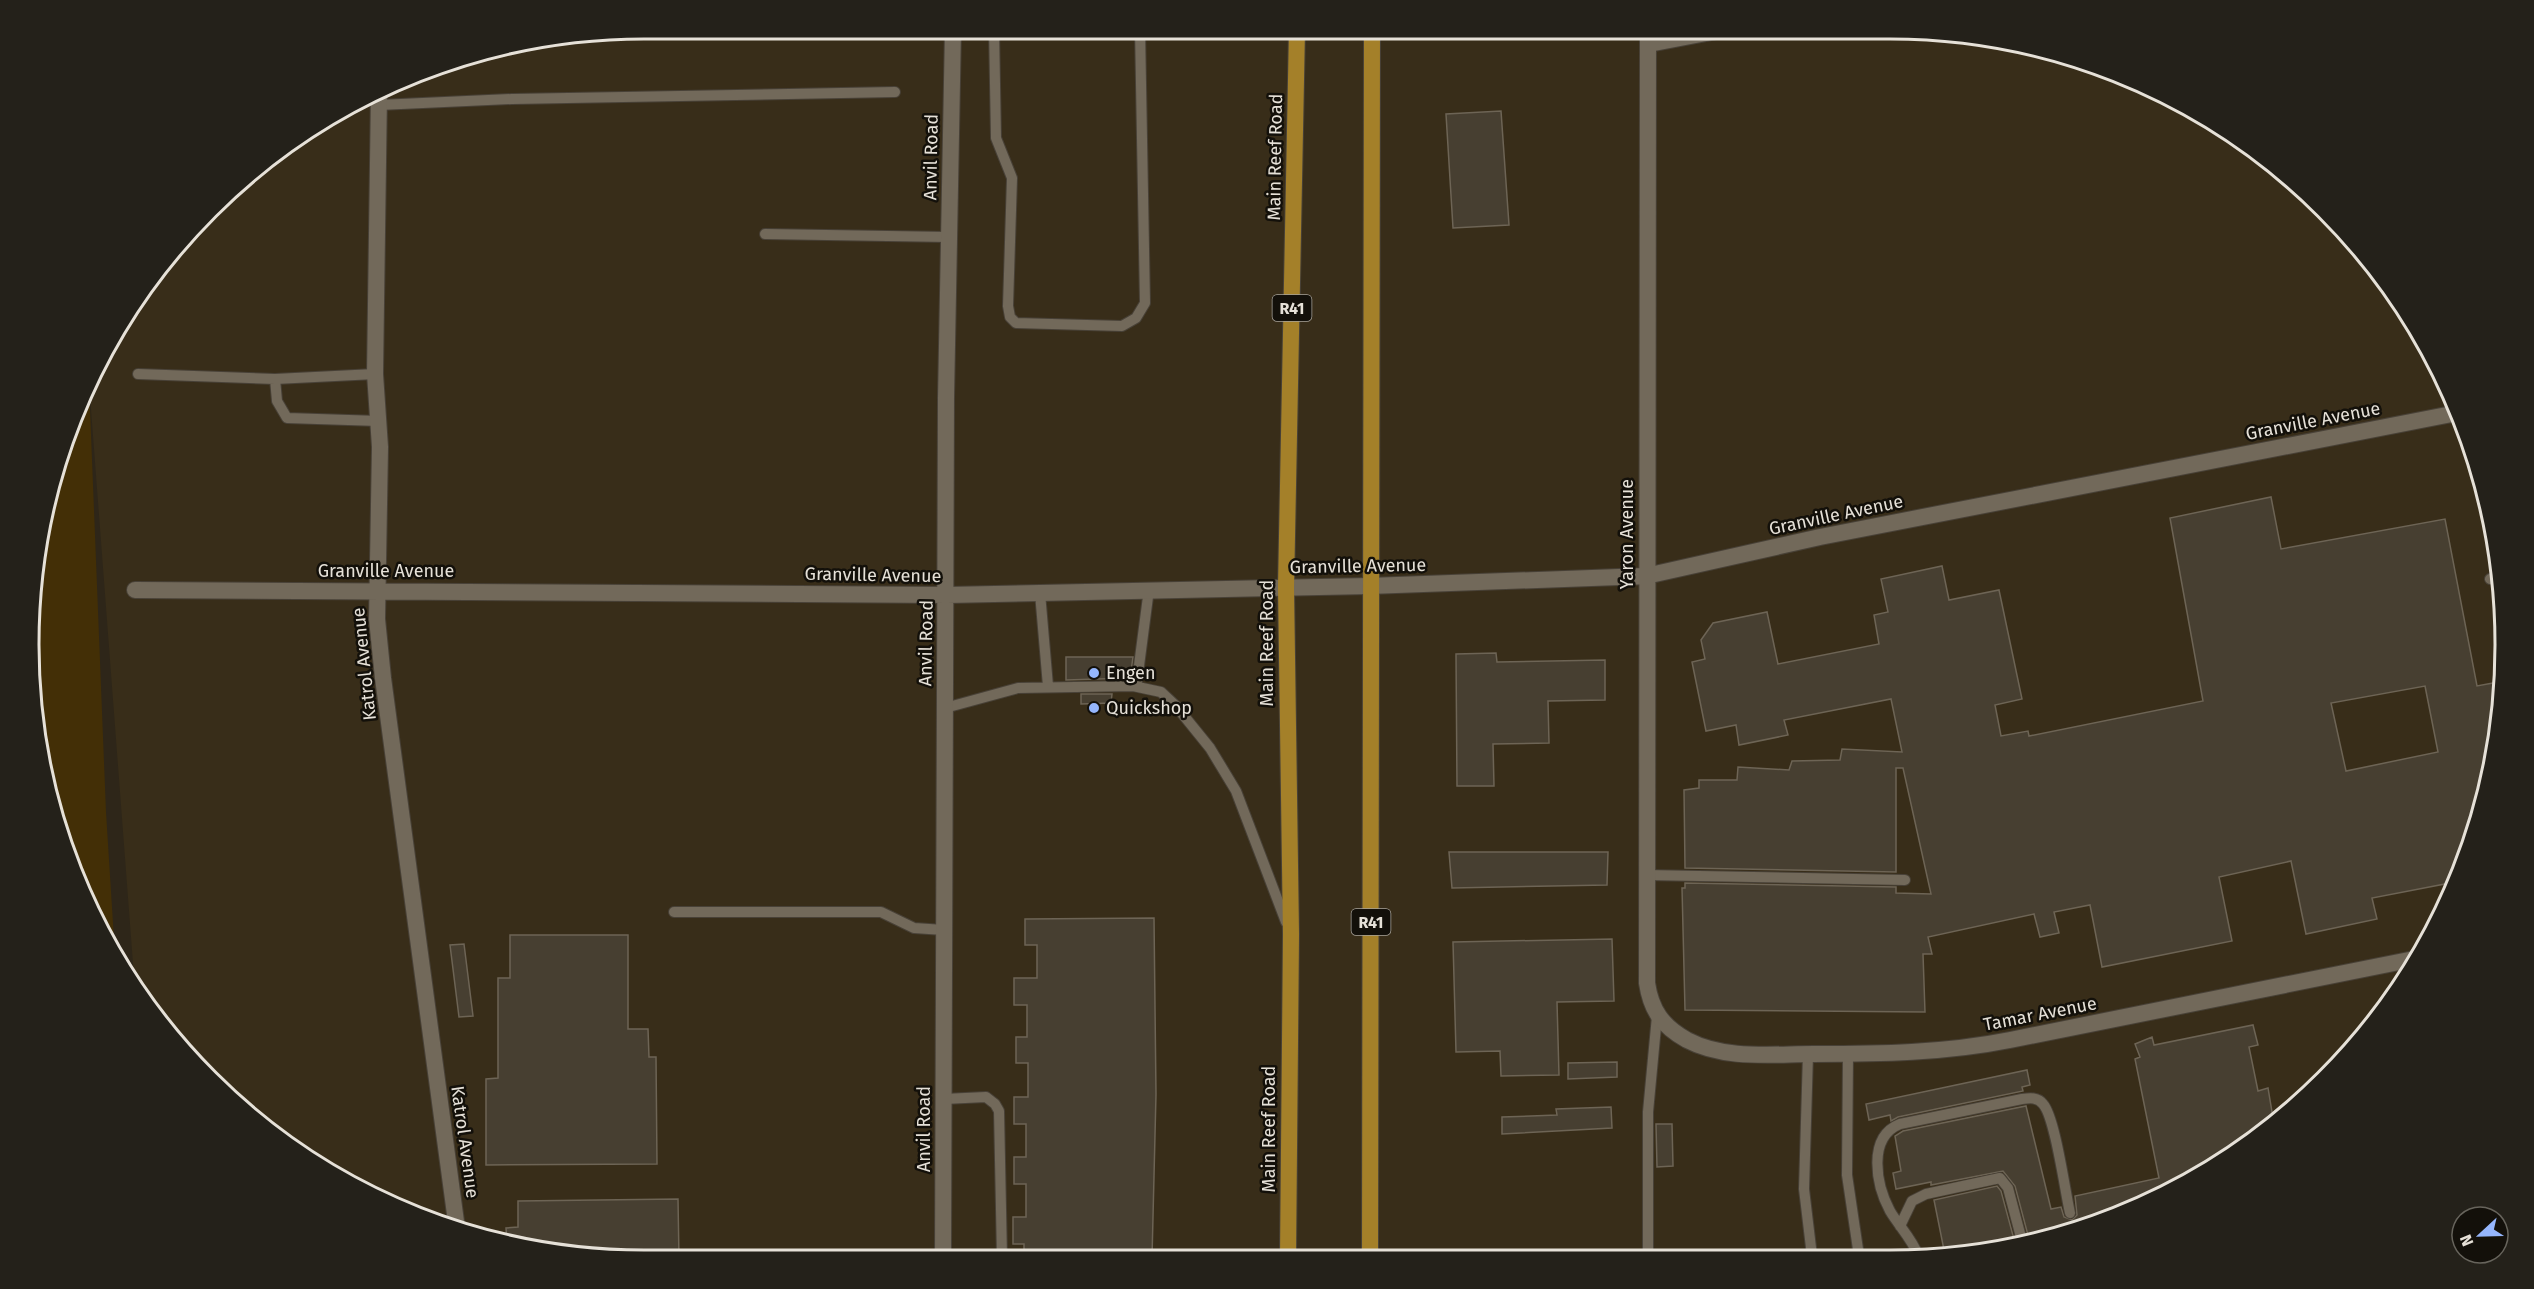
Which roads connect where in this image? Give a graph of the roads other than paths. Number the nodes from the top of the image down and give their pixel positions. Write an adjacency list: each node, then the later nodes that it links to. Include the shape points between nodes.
1 (953, 39): 11 (street, Anvil Road)
2 (994, 39): 3 (lane, via 996,138 1012,178 1008,306 1011,317 1016,323 1122,326 1136,318 1145,303)
3 (1140, 39)
4 (1298, 39): 19 (main road, Main Reef Road / R41)
5 (1372, 39): 18 (main road, R41)
6 (1648, 39): 17 (street, Yaron Avenue)
7 (895, 92): 8 (lane)
8 (384, 98)
9 (379, 100): 13 (street, Katrol Avenue)
10 (765, 234): 11 (lane)
11 (950, 237): 24 (street, Anvil Road)
12 (138, 374): 14 (lane)
13 (375, 374): 14 (lane); 16 (street, Katrol Avenue)
14 (275, 379): 16 (lane, via 277,401 287,418)
15 (2450, 414): 17 (street, Granville Avenue, via 1820,537)
16 (379, 421): 22 (street, Katrol Avenue)
17 (1646, 576): 18 (street, Granville Avenue); 28 (street, Yaron Avenue)
18 (1369, 586): 19 (street, Granville Avenue); 47 (main road, R41)
19 (1286, 587): 20 (street, Granville Avenue); 32 (main road, Main Reef Road / R41)
20 (1149, 589): 23 (street, Granville Avenue); 26 (lane, via 1137,681)
21 (135, 590): 22 (street, Granville Avenue)
22 (377, 591): 24 (street, Granville Avenue); 40 (street, Katrol Avenue, via 383,678)
23 (1040, 593): 24 (street, Granville Avenue); 25 (lane)
24 (947, 595): 27 (street, Anvil Road)
25 (1048, 686): 26 (lane); 27 (lane, via 1008,690)
26 (1133, 686): 32 (lane, via 1150,687 1170,699 1224,770 1255,835)
27 (945, 708): 31 (street, Anvil Road)
28 (1645, 875): 29 (lane); 34 (street, Yaron Avenue, via 1647,983)
29 (1905, 880)
30 (674, 912): 31 (lane, via 881,912 914,928)
31 (944, 930): 38 (street, Anvil Road)
32 (1291, 934): 46 (main road, Main Reef Road / R41)
33 (2406, 961): 37 (street, Tamar Avenue, via 1978,1046)
34 (1657, 1016): 35 (street, Yaron Avenue); 48 (lane, via 1648,1112)
35 (1672, 1031): 36 (street, Tamar Avenue, via 1689,1041 1731,1053)
36 (1808, 1054): 37 (street, Tamar Avenue); 49 (lane, via 1804,1189)
37 (1848, 1054): 50 (lane, via 1847,1175)
38 (944, 1099): 44 (street, Anvil Road); 45 (lane, via 986,1097 999,1111)
39 (2070, 1213): 41 (lane, via 2048,1111 2042,1102 2030,1098 1900,1124 1888,1131 1879,1143 1881,1183 1888,1209)
40 (456, 1220)
41 (1900, 1226): 42 (lane, via 1912,1201 1926,1194 2000,1178 2008,1188); 43 (lane)
42 (2020, 1235)
43 (1915, 1249)
44 (943, 1250)
45 (1002, 1250)
46 (1288, 1250)
47 (1370, 1250)
48 (1648, 1250)
49 (1811, 1250)
50 (1858, 1250)

